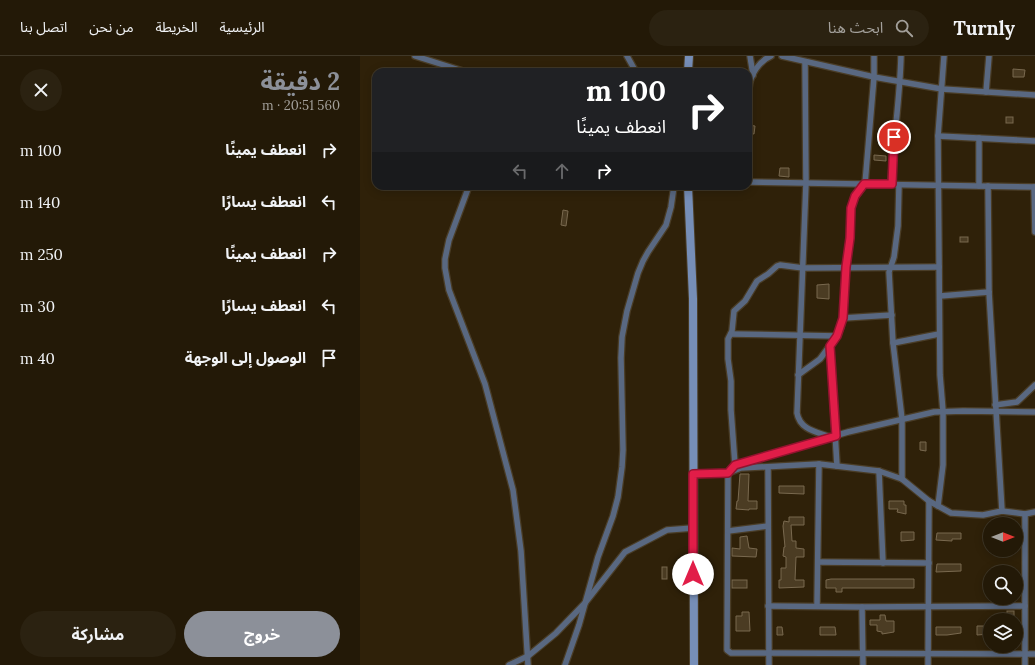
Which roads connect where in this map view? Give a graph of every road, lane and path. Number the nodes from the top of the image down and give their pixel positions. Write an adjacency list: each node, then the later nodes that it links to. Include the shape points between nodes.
1 (415, 56): 12 (street)
2 (627, 56): 13 (street)
3 (689, 56): 14 (main road)
4 (750, 56): 15 (street)
5 (771, 56): 17 (street, via 759,65)
6 (782, 56): 11 (street)
7 (874, 56): 18 (street)
8 (901, 56): 19 (street)
9 (944, 56): 20 (street)
10 (989, 56): 21 (street)
11 (805, 62): 18 (street); 27 (street)
12 (453, 68)
13 (634, 68)
14 (688, 68)
15 (752, 68)
16 (752, 69): 17 (street)
17 (753, 75)
18 (874, 77): 19 (street); 28 (street)
19 (901, 81): 20 (street); 29 (street, via 893,149)
20 (942, 88): 21 (street); 23 (street)
21 (986, 92): 22 (street)
22 (1035, 95)
23 (938, 136): 24 (street); 31 (street)
24 (979, 138): 25 (street); 32 (street)
25 (1035, 141)
26 (752, 182): 27 (street)
27 (806, 183): 28 (street); 41 (street)
28 (864, 184): 29 (street); 39 (street, via 855,196 851,208)
29 (892, 184): 30 (street)
30 (899, 185): 31 (street); 42 (street, via 898,226)
31 (938, 186): 32 (street); 40 (street)
32 (979, 186): 33 (street)
33 (988, 186): 34 (street); 43 (street)
34 (1034, 187): 38 (street)
35 (468, 190): 90 (street, via 450,240 445,268 450,290 486,384 514,490 522,551)
36 (673, 190): 79 (street, via 666,225 643,261 627,311 620,358 623,450 620,481 613,516)
37 (688, 190): 66 (main road, via 693,299)
38 (1035, 232)
39 (846, 267): 41 (street); 42 (street); 46 (street)
40 (939, 267): 42 (street); 44 (street)
41 (803, 268): 47 (street, via 777,266 757,281 745,302 734,311); 48 (street)
42 (890, 268): 45 (street)
43 (988, 292): 44 (street); 55 (street)
44 (940, 296): 49 (street)
45 (892, 315): 46 (street); 51 (street)
46 (843, 318): 50 (street)
47 (731, 334): 48 (street); 61 (street, via 728,339 728,359)
48 (800, 334): 50 (street); 53 (street)
49 (939, 334): 51 (street); 56 (street)
50 (837, 336): 52 (street)
51 (894, 343): 58 (street)
52 (830, 346): 53 (street, via 820,359); 59 (street)
53 (798, 375): 59 (street, via 798,419 805,427)
54 (1035, 385): 55 (street, via 1017,402)
55 (995, 408): 56 (street); 57 (street); 70 (street)
56 (943, 411): 58 (street); 69 (street, via 942,471)
57 (1035, 412)
58 (902, 419): 59 (street); 67 (street)
59 (833, 436): 61 (street); 62 (street)
60 (819, 464): 62 (street); 63 (street); 76 (street)
61 (735, 465): 65 (street)
62 (837, 466): 64 (street)
63 (768, 467): 65 (street, via 741,468); 73 (street)
64 (879, 471): 67 (street); 77 (street)
65 (728, 473): 66 (street); 75 (street)
66 (693, 474): 74 (main road)
67 (902, 478): 68 (street)
68 (929, 501): 69 (street); 78 (street)
69 (938, 506): 70 (street, via 951,513 983,515)
70 (1002, 511): 72 (street)
71 (1035, 512): 72 (street)
72 (1025, 514): 82 (street)
73 (768, 526): 75 (street); 80 (street)
74 (693, 528): 79 (street, via 667,530 625,552); 94 (main road)
75 (728, 531): 85 (street, via 727,650 732,653)
76 (818, 562): 77 (street); 81 (street)
77 (883, 563): 78 (street)
78 (929, 563): 84 (street)
79 (585, 603): 90 (street, via 556,633); 93 (street)
80 (768, 606): 81 (street); 85 (street)
81 (817, 606): 83 (street)
82 (1025, 606): 84 (street); 88 (street)
83 (862, 607): 84 (street); 86 (street)
84 (928, 607): 87 (street)
85 (768, 653): 86 (street); 95 (street)
86 (862, 653): 87 (street); 96 (street)
87 (928, 654): 88 (street); 97 (street)
88 (1024, 654): 89 (street); 98 (street)
89 (1035, 654)
90 (528, 656): 91 (street); 92 (street)
91 (509, 665)
92 (528, 665)
93 (565, 665)
94 (694, 665)
95 (769, 665)
96 (863, 665)
97 (928, 665)
98 (1025, 665)

